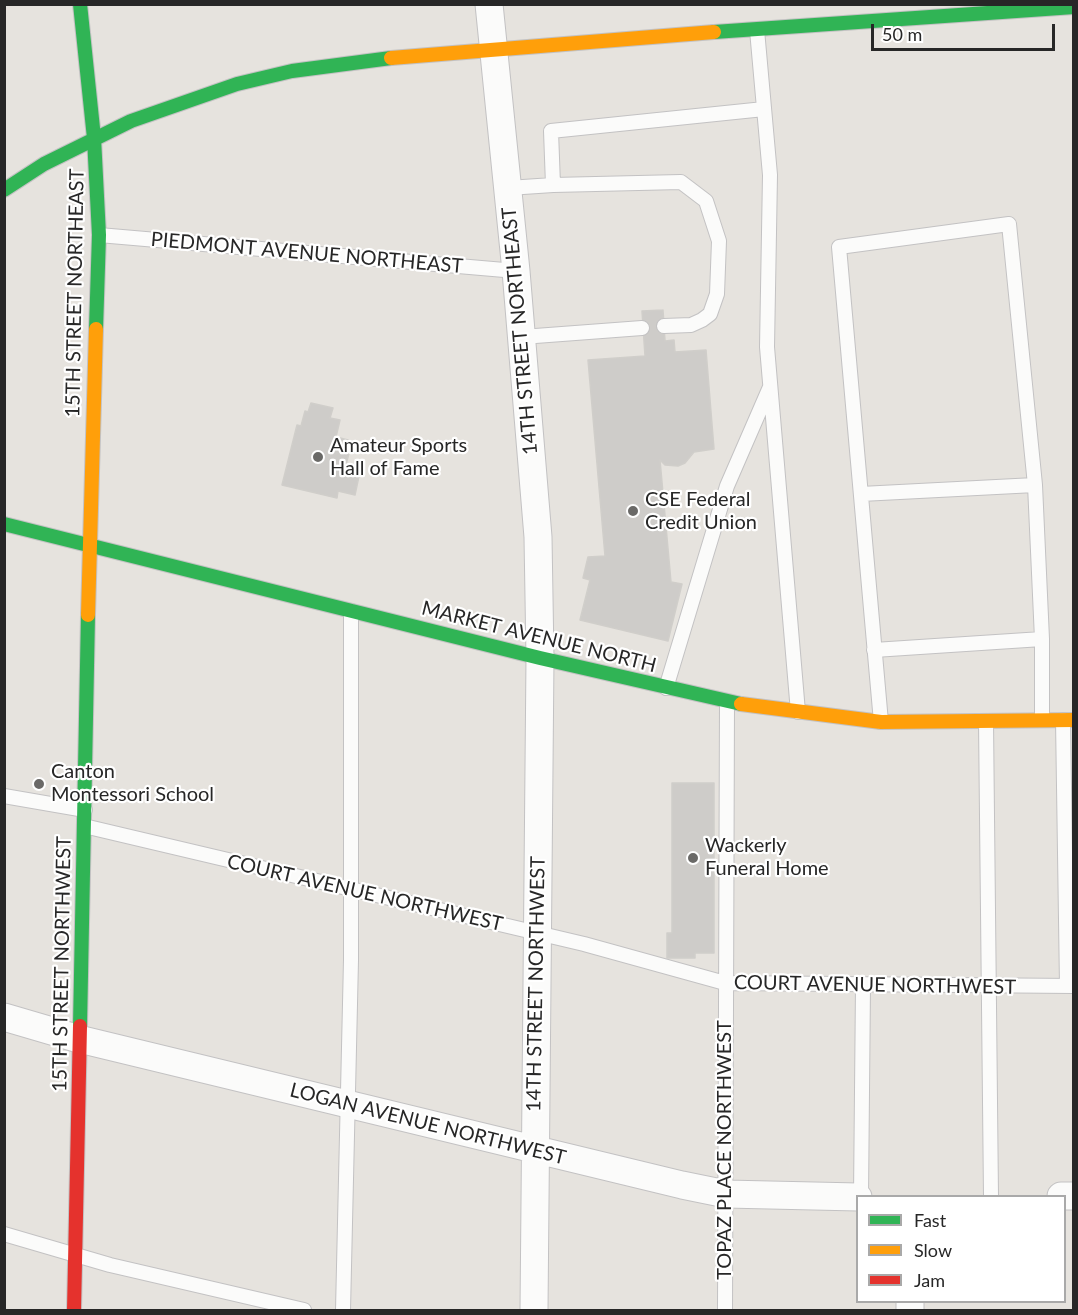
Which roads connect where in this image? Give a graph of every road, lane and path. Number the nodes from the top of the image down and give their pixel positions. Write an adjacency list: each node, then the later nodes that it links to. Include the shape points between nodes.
1 (80, 4): 7 (street, 15TH STREET NORTHEAST)
2 (489, 4): 5 (street, 14TH STREET NORTHEAST)
3 (1074, 7): 4 (street)
4 (757, 30): 5 (street); 6 (lane)
5 (494, 48): 7 (street, via 292,71 183,101); 9 (street, 14TH STREET NORTHEAST)
6 (764, 109): 8 (lane, via 551,131); 16 (lane, via 770,175 767,347)
7 (94, 138): 10 (street); 11 (street, 15TH STREET NORTHEAST)
8 (553, 185): 9 (lane); 13 (lane, via 681,182 706,201 718,241 714,304 702,320)
9 (508, 188): 12 (street, 14TH STREET NORTHEAST)
10 (4, 190)
11 (99, 235): 12 (lane, PIEDMONT AVENUE NORTHEAST); 20 (street, 15TH STREET NORTHEAST)
12 (516, 271): 15 (street, 14TH STREET NORTHEAST)
13 (664, 327)
14 (642, 328): 15 (lane)
15 (522, 337): 24 (street, 14TH STREET NORTHEAST, via 538,537)
16 (771, 385): 25 (lane, via 727,486); 27 (lane)
17 (1035, 485): 18 (lane); 18 (lane, via 1009,224 839,247); 22 (lane)
18 (861, 494): 23 (lane)
19 (4, 525): 20 (street, MARKET AVENUE NORTH)
20 (89, 546): 21 (street, MARKET AVENUE NORTH); 33 (street, 15TH STREET NORTHWEST)
21 (351, 611): 24 (street, MARKET AVENUE NORTH); 35 (lane)
22 (1042, 639): 23 (lane); 28 (lane)
23 (874, 650): 31 (lane)
24 (540, 658): 25 (street, MARKET AVENUE NORTH); 36 (street, 14TH STREET NORTHWEST)
25 (666, 688): 26 (street, MARKET AVENUE NORTH)
26 (726, 702): 27 (street, MARKET AVENUE NORTH); 37 (lane, TOPAZ PLACE NORTHWEST)
27 (798, 714): 31 (street, MARKET AVENUE NORTH)
28 (1041, 720): 29 (street, MARKET AVENUE NORTH); 30 (street, MARKET AVENUE NORTH)
29 (1068, 720): 40 (lane)
30 (986, 721): 31 (street, MARKET AVENUE NORTH); 39 (lane)
31 (881, 722)
32 (4, 796): 33 (lane)
33 (85, 810): 34 (street, 15TH STREET NORTHWEST)
34 (84, 826): 35 (lane, COURT AVENUE NORTHWEST); 42 (street, 15TH STREET NORTHWEST)
35 (351, 889): 36 (lane, COURT AVENUE NORTHWEST); 43 (lane)
36 (537, 934): 37 (lane, COURT AVENUE NORTHWEST); 44 (street, 14TH STREET NORTHWEST)
37 (725, 983): 38 (lane, COURT AVENUE NORTHWEST); 45 (lane, TOPAZ PLACE NORTHWEST)
38 (864, 986): 39 (lane, COURT AVENUE NORTHWEST); 46 (lane)
39 (989, 986): 40 (lane, COURT AVENUE NORTHWEST); 47 (lane)
40 (1070, 986)
41 (4, 1017): 42 (street, LOGAN AVENUE NORTHWEST)
42 (80, 1039): 43 (street, LOGAN AVENUE NORTHWEST); 50 (street, 15TH STREET NORTHWEST)
43 (348, 1104): 44 (street, LOGAN AVENUE NORTHWEST); 53 (lane)
44 (535, 1151): 45 (street, LOGAN AVENUE NORTHWEST); 54 (street, 14TH STREET NORTHWEST)
45 (726, 1194): 48 (street, LOGAN AVENUE NORTHWEST); 55 (lane, TOPAZ PLACE NORTHWEST)
46 (859, 1195)
47 (991, 1195)
48 (856, 1197)
49 (4, 1234): 50 (lane)
50 (75, 1254): 51 (street, 15TH STREET NORTHWEST); 52 (lane)
51 (74, 1311)
52 (304, 1311)
53 (343, 1311)
54 (534, 1311)
55 (725, 1311)

